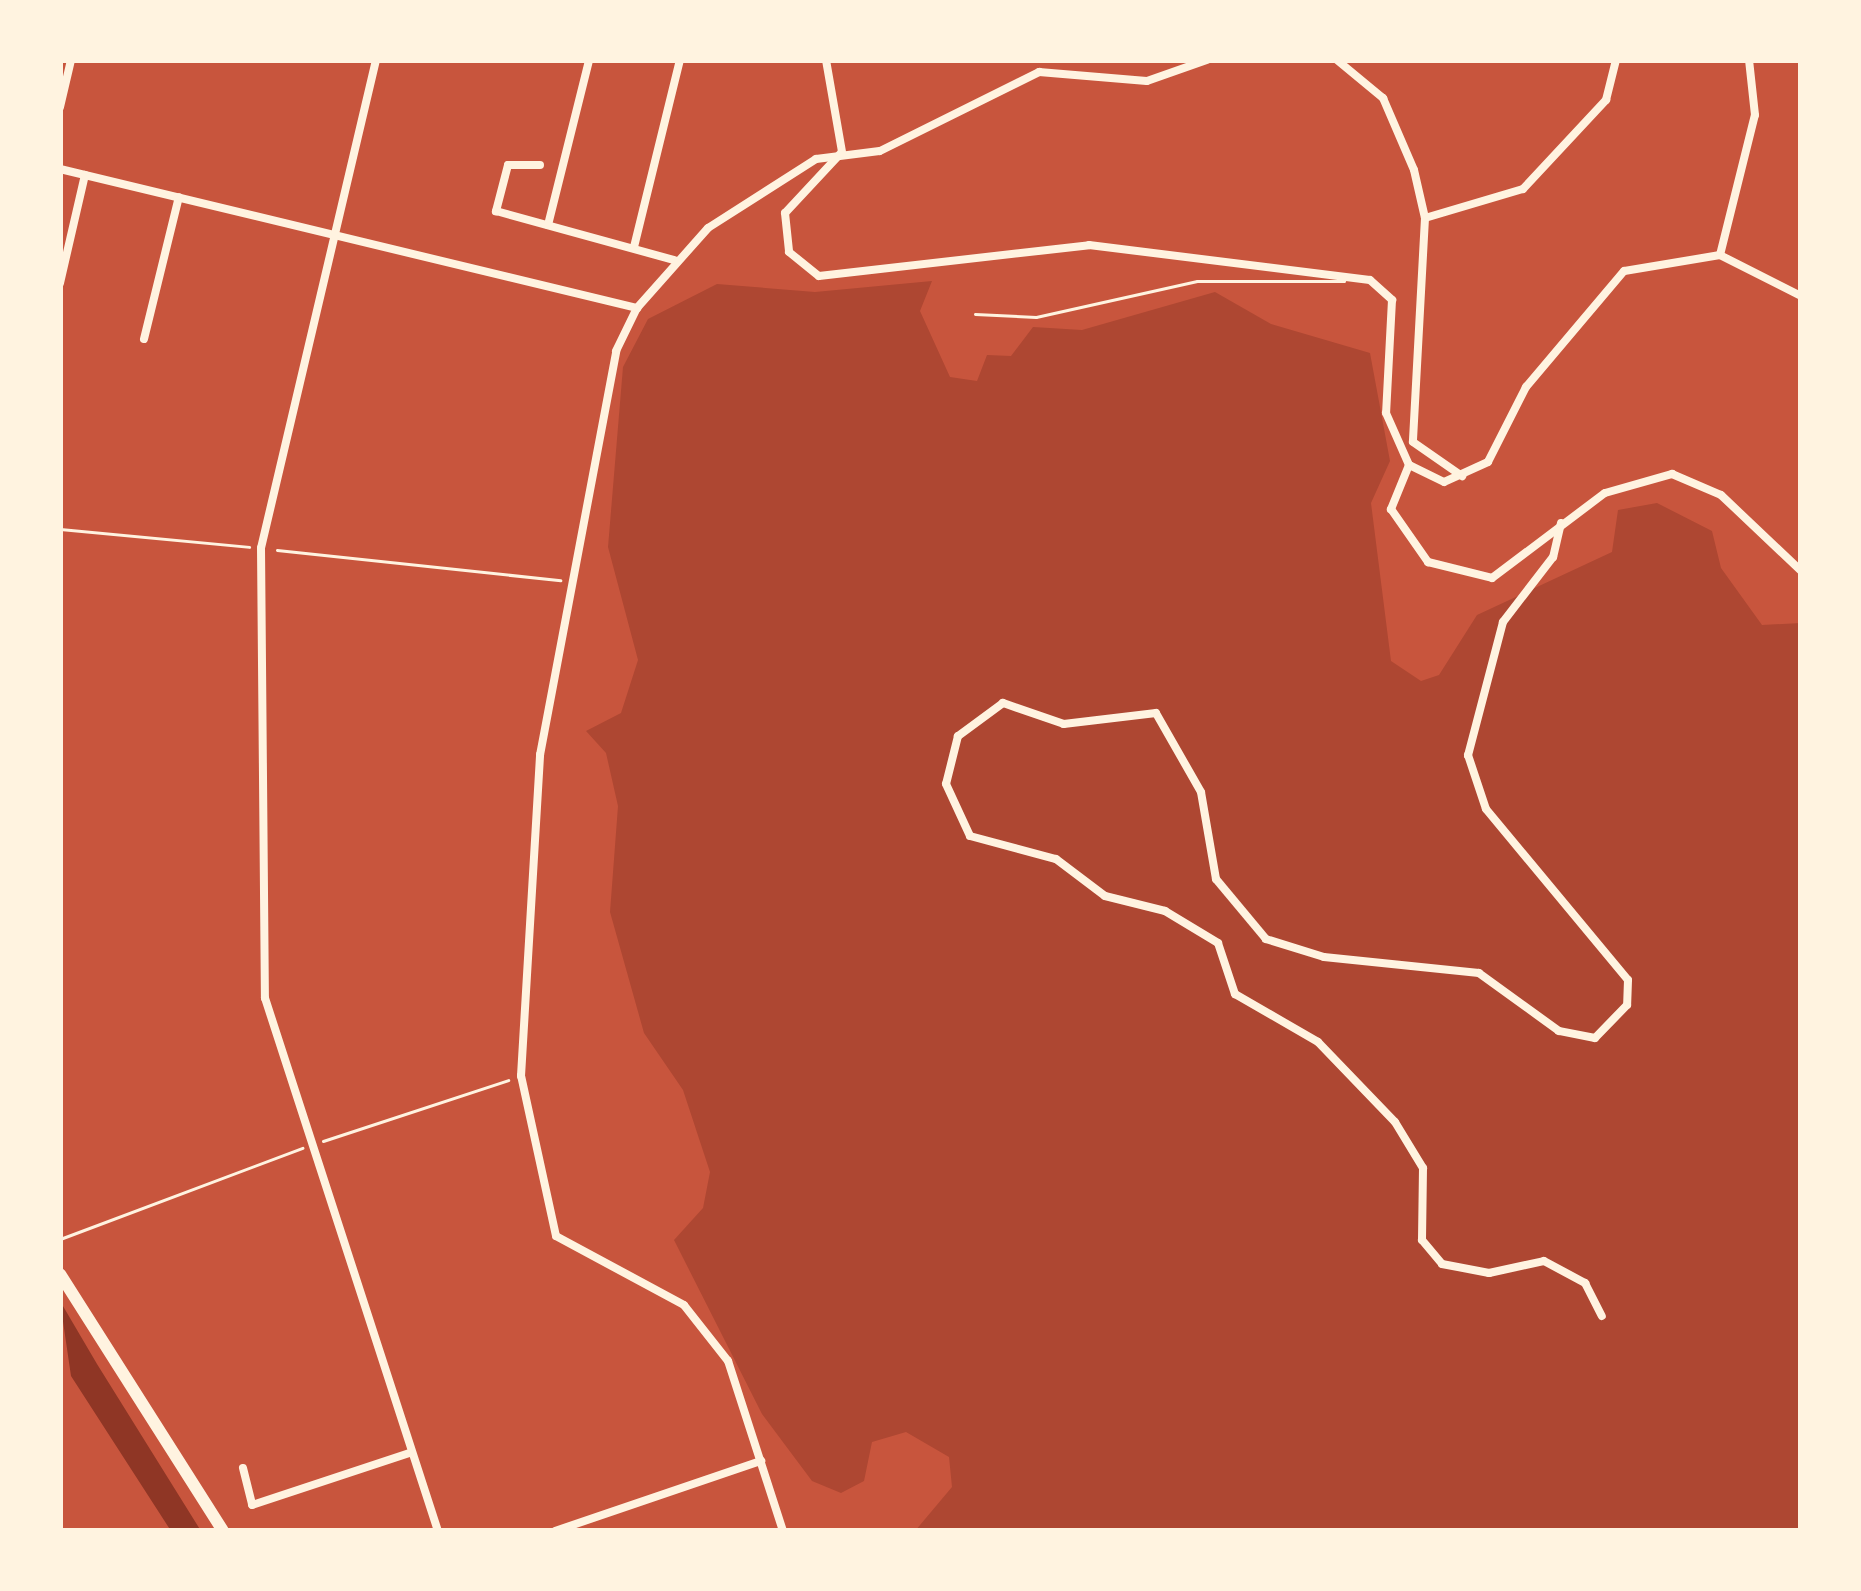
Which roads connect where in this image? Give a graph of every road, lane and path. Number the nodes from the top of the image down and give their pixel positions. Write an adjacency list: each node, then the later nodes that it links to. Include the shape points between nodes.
1 (71, 60): 10 (street)
2 (376, 60): 18 (street)
3 (589, 60): 17 (street)
4 (680, 60): 19 (street)
5 (826, 60): 11 (street)
6 (1207, 60): 11 (street, via 1147,81 1039,72 880,151)
7 (1337, 60): 16 (street, via 1398,124)
8 (1616, 60): 16 (street, via 1606,100 1523,189)
9 (1749, 60): 20 (street, via 1755,115)
10 (60, 107)
11 (842, 152): 21 (street, via 737,205); 22 (street, via 785,213 789,252 819,276 1089,245)
12 (540, 165): 17 (street, via 508,165 496,211)
13 (60, 170): 14 (street)
14 (85, 175): 15 (street); 23 (street)
15 (179, 197): 18 (street); 27 (street)
16 (1425, 218): 29 (street, via 1413,442)
17 (548, 225): 19 (street)
18 (335, 234): 25 (street); 32 (street)
19 (634, 247): 21 (street)
20 (1720, 255): 24 (street); 29 (street, via 1624,271 1526,387 1488,462)
21 (674, 260): 25 (street)
22 (1354, 273): 26 (lane, via 1337,283 1197,280 1036,317); 28 (street, via 1392,299 1386,412)
23 (60, 283)
24 (1801, 296)
25 (637, 308): 34 (street, via 616,351)
26 (975, 314)
27 (144, 339)
28 (1409, 465): 29 (street, via 1444,482); 30 (street, via 1390,509 1404,540 1449,572 1513,572)
29 (1463, 477)
30 (1561, 523): 33 (street, via 1605,494 1672,474 1721,495); 39 (street, via 1552,557 1502,622 1468,755 1486,809 1628,980 1627,1005 1595,1038 1559,1031 1479,973 1324,957 1266,939 1216,879 1202,792 1156,713 1064,724 1003,703 958,736 946,784 970,836 1056,860 1105,896 1165,911 1218,943 1235,994 1318,1042 1395,1122 1423,1168 1422,1240 1442,1264 1489,1273 1544,1261 1585,1283)
31 (60, 530): 32 (path)
32 (261, 548): 34 (path); 36 (street, via 265,998)
33 (1801, 571)
34 (573, 584): 35 (street, via 540,755)
35 (521, 1076): 36 (path); 41 (street, via 556,1236 684,1305 753,1411)
36 (308, 1145): 37 (path); 40 (street)
37 (60, 1239)
38 (60, 1274): 43 (main road)
39 (1602, 1316)
40 (409, 1453): 42 (street, via 253,1505); 44 (street)
41 (761, 1461): 45 (street); 46 (street)
42 (243, 1468)
43 (224, 1531)
44 (439, 1531)
45 (555, 1531)
46 (783, 1531)

